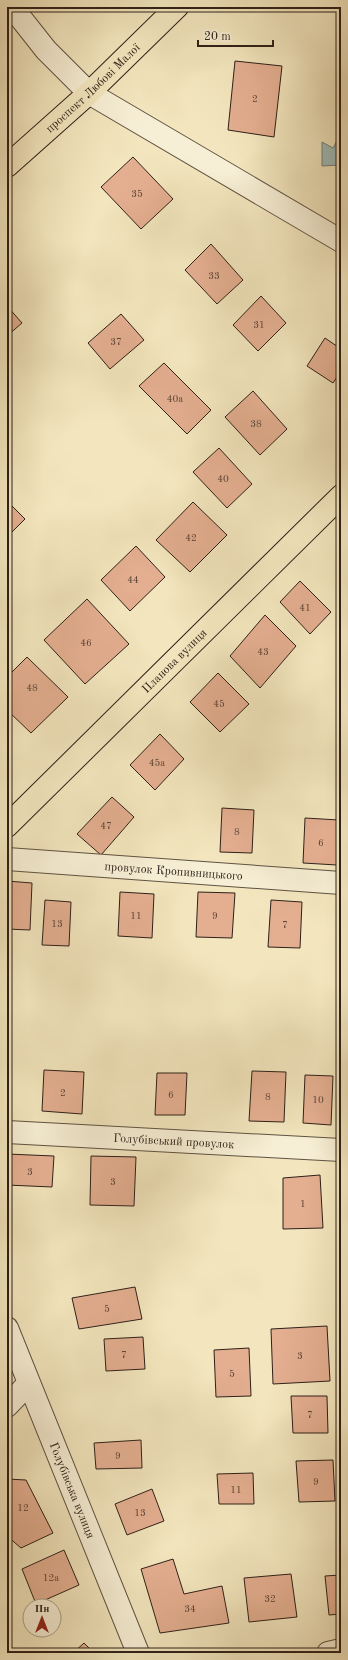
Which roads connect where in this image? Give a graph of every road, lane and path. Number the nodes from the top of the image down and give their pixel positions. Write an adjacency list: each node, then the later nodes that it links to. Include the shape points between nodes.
1 (12, 7): 3 (street, via 46,50)
2 (177, 7): 3 (main road, проспект Любові Малої)
3 (89, 92): 4 (main road, проспект Любові Малої); 5 (street)
4 (7, 166)
5 (341, 241)
6 (341, 496): 7 (main road, Планова вулиця)
7 (7, 826)
8 (7, 859): 9 (street, провулок Кропивницького)
9 (341, 883)
10 (7, 1132): 11 (street, Голубівський провулок)
11 (341, 1150)
12 (7, 1328): 13 (street, Голубівська вулиця)
13 (28, 1384): 14 (street); 16 (street, Голубівська вулиця)
14 (7, 1406)
15 (341, 1650): 17 (street)
16 (138, 1653)
17 (328, 1653)

